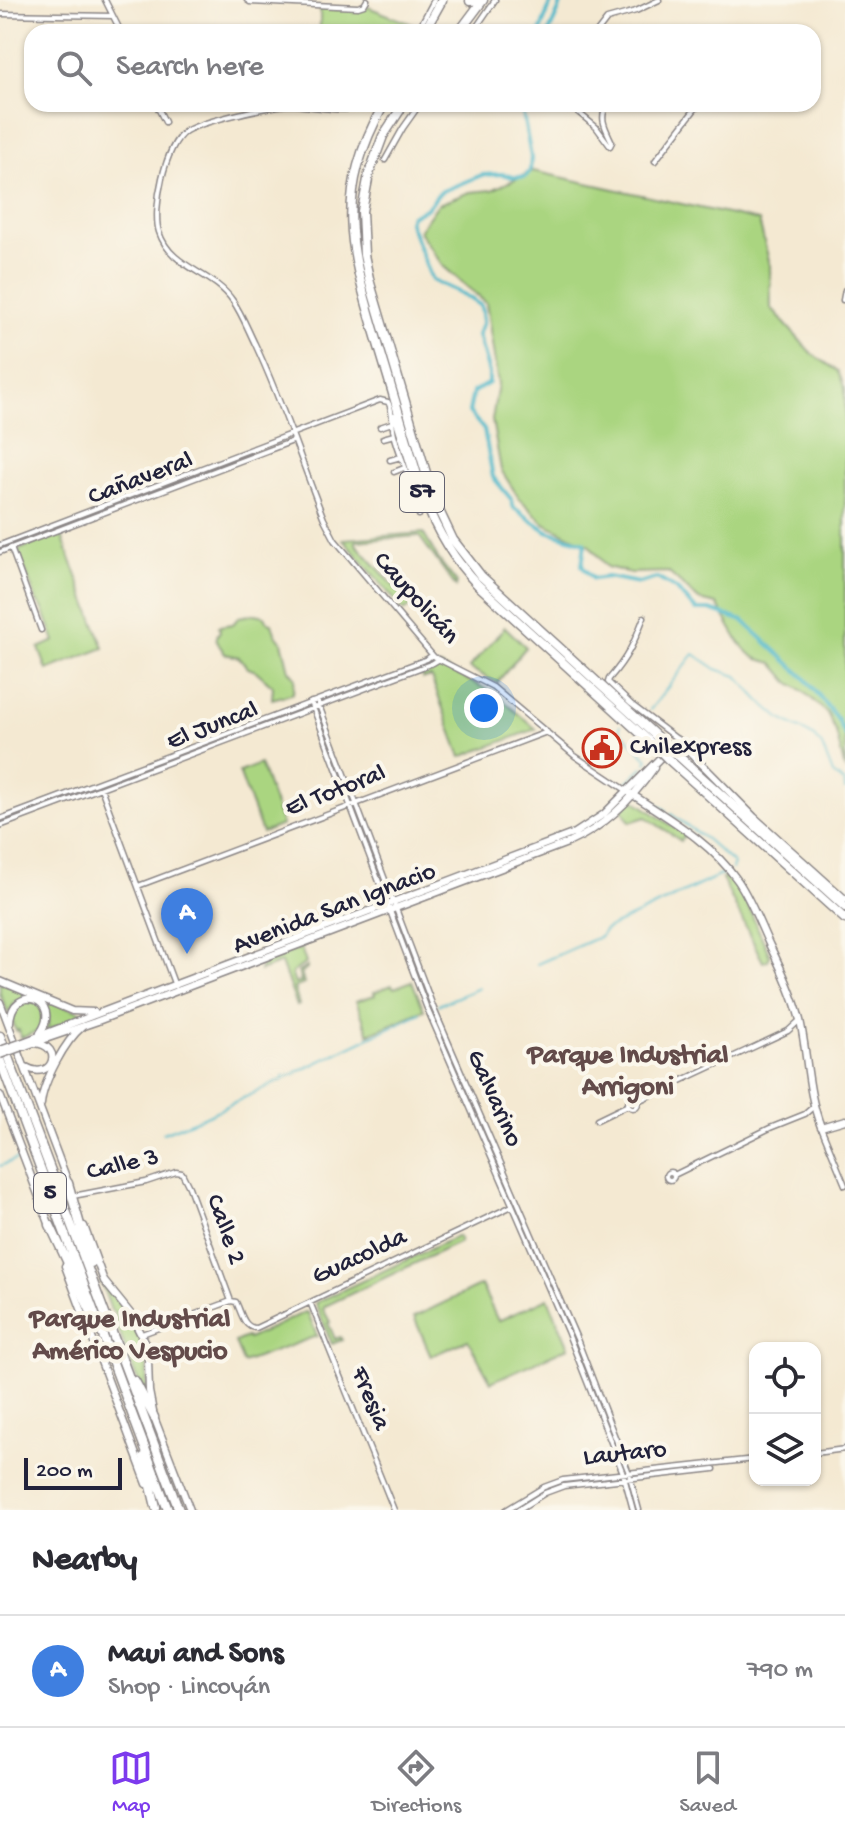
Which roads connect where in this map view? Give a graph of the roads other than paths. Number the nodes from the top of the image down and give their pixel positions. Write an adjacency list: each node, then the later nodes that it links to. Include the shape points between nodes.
1 (105, 0): 11 (street)
2 (247, 0): 3 (street, via 358,7)
3 (367, 0)
4 (482, 0): 7 (highway); 16 (highway)
5 (495, 0): 17 (street)
6 (659, 0): 18 (street)
7 (470, 1)
8 (437, 2): 13 (street); 14 (highway)
9 (0, 14): 11 (street)
10 (461, 15): 15 (highway)
11 (113, 16): 12 (street)
12 (117, 24)
13 (422, 24)
14 (429, 24)
15 (460, 24)
16 (464, 24)
17 (478, 24)
18 (603, 24)
19 (160, 112): 27 (street)
20 (252, 112): 36 (street, Caupolicán, via 182,134 171,150 158,226 179,261 216,282 233,301)
21 (380, 112): 54 (highway, 57, via 356,173 352,240 429,512 472,579)
22 (399, 112): 54 (highway, 57, via 369,174 363,246 441,518 481,576)
23 (414, 112): 28 (street)
24 (578, 112): 25 (street, via 610,146)
25 (604, 112)
26 (693, 112): 29 (street)
27 (165, 122)
28 (385, 160)
29 (655, 161)
30 (845, 290): 31 (street)
31 (843, 300)
32 (392, 413): 33 (street); 36 (street, Cañaveral, via 388,402 380,400); 42 (street, via 411,470)
33 (392, 423): 34 (street); 35 (street)
34 (380, 427)
35 (394, 435): 37 (street); 38 (street)
36 (293, 438): 45 (street, Cañaveral); 49 (street, Caupolicán, via 331,535)
37 (383, 438)
38 (401, 457): 39 (street); 40 (street)
39 (390, 460)
40 (404, 468): 41 (street); 42 (street)
41 (394, 472)
42 (407, 477): 43 (street)
43 (419, 515)
44 (0, 545): 45 (street, Cañaveral)
45 (10, 545): 46 (street, Cañaveral); 48 (street)
46 (0, 552)
47 (644, 617): 53 (street, via 626,659 608,681)
48 (41, 630)
49 (432, 655): 50 (street, Caupolicán); 51 (street, El Juncal)
50 (438, 660): 51 (street, El Juncal); 52 (street, Caupolicán, via 493,687)
51 (315, 704): 55 (street, El Juncal); 57 (street, Galvarino)
52 (547, 732): 56 (street, Caupolicán); 57 (street, El Totoral)
53 (678, 740): 54 (main road, Avenida San Ignacio); 61 (main road)
54 (665, 754): 56 (main road, Avenida San Ignacio); 63 (highway, 57); 64 (highway, 57)
55 (100, 785): 58 (street, El Juncal); 59 (street, El Juncal); 60 (street)
56 (629, 792): 62 (main road, Avenida San Ignacio, via 577,840); 71 (main road, Caupolicán, via 692,835 728,869 783,972)
57 (354, 805): 60 (street, El Totoral); 62 (street, Galvarino)
58 (0, 819)
59 (0, 826)
60 (138, 886): 66 (street)
61 (845, 899)
62 (391, 906): 66 (main road, Avenida San Ignacio); 68 (street, Galvarino)
63 (845, 907)
64 (845, 919)
65 (0, 981): 69 (main road, via 72,1011)
66 (176, 988): 69 (main road, Avenida San Ignacio); 70 (main road, Avenida San Ignacio)
67 (0, 1002): 73 (main road)
68 (429, 1005): 83 (street, Galvarino); 84 (street, Galvarino)
69 (102, 1012): 70 (main road, Avenida San Ignacio)
70 (94, 1019): 72 (main road, Avenida San Ignacio); 76 (main road, Avenida San Ignacio)
71 (800, 1020): 74 (street); 75 (main road, Caupolicán)
72 (85, 1025): 78 (main road, Avenida San Ignacio); 85 (main road, via 63,1050 42,1093)
73 (11, 1030): 76 (main road, via 14,1006 33,999 47,1016); 80 (main road)
74 (788, 1031): 75 (street); 89 (street, via 638,1101 635,1107 628,1105)
75 (803, 1034): 82 (main road, Caupolicán)
76 (39, 1035): 78 (main road, Avenida San Ignacio)
77 (0, 1036): 101 (highway, 5)
78 (27, 1044): 79 (main road, Avenida San Ignacio, bridge); 80 (main road, via 48,1047 52,1062 40,1071)
79 (0, 1055): 104 (highway, 5)
80 (24, 1066): 85 (main road)
81 (0, 1095): 92 (main road)
82 (813, 1107): 86 (street); 87 (main road, Caupolicán)
83 (477, 1108): 84 (street); 98 (street, Galvarino)
84 (470, 1109): 99 (street, Galvarino)
85 (41, 1110): 95 (main road)
86 (805, 1114): 87 (street); 94 (street)
87 (816, 1115): 91 (main road, Caupolicán)
88 (0, 1118): 92 (main road)
89 (597, 1120)
90 (845, 1120): 91 (main road)
91 (821, 1127): 96 (street, Caupolicán)
92 (14, 1130): 100 (main road)
93 (182, 1173): 97 (street, Calle 3); 102 (street, Calle 2)
94 (674, 1175)
95 (68, 1183): 97 (main road); 101 (highway)
96 (845, 1185)
97 (73, 1196): 105 (main road, via 104,1281)
98 (519, 1203): 99 (street, Guacolda); 113 (street, Galvarino)
99 (513, 1206): 103 (street, Guacolda); 113 (street, Galvarino)
100 (50, 1225): 104 (highway); 114 (main road)
101 (99, 1297): 106 (highway, 5)
102 (231, 1301): 103 (street, Guacolda, via 253,1328); 105 (street)
103 (310, 1302): 118 (street, Fresia)
104 (100, 1326): 108 (highway, 5)
105 (142, 1334): 107 (main road)
106 (125, 1367): 107 (highway); 116 (highway, 5)
107 (154, 1417): 117 (main road)
108 (136, 1421): 114 (highway); 115 (highway, 5)
109 (845, 1449): 110 (street)
110 (821, 1452)
111 (749, 1460): 113 (street, Lautaro)
112 (714, 1469): 113 (street, Lautaro)
113 (627, 1476): 119 (street, Lautaro, via 553,1482); 120 (street, Lautaro, via 553,1489); 121 (street, Galvarino); 122 (street, Galvarino)
114 (157, 1508)
115 (168, 1510)
116 (179, 1510)
117 (190, 1510)
118 (394, 1510)
119 (506, 1510)
120 (518, 1510)
121 (633, 1510)
122 (639, 1510)

